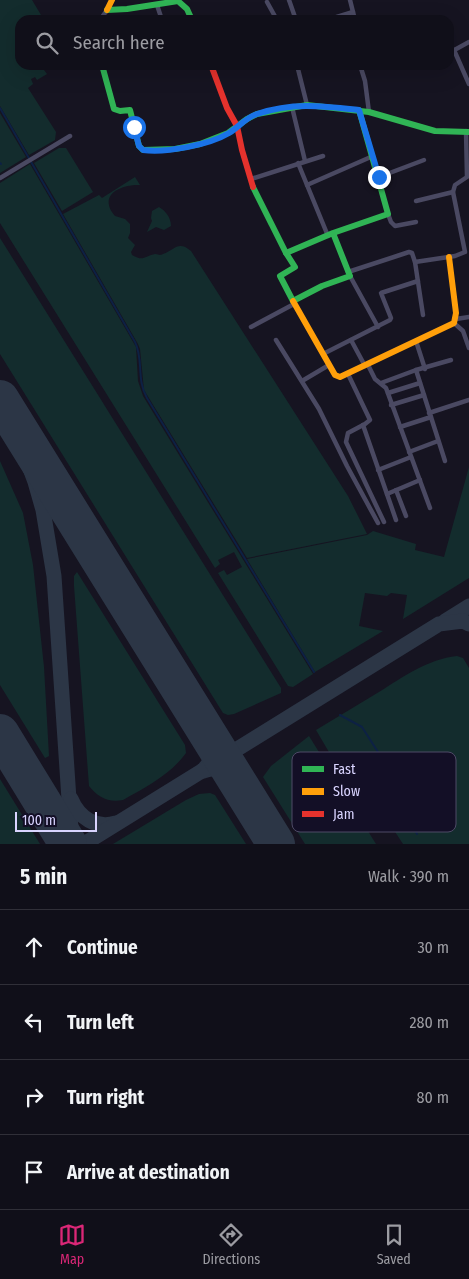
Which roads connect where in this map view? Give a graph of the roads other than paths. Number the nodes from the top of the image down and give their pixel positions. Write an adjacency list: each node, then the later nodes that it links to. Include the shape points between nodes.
1 (112, 0): 6 (street)
2 (289, 0): 12 (street)
3 (350, 0): 7 (street)
4 (267, 2): 11 (street)
5 (157, 5): 6 (street); 9 (street); 10 (street, via 178,1)
6 (107, 10): 8 (street)
7 (353, 12): 13 (street); 14 (street)
8 (104, 15)
9 (160, 15)
10 (190, 15)
11 (274, 15)
12 (294, 15)
13 (343, 15)
14 (354, 15)
15 (469, 42): 16 (street)
16 (454, 50)
17 (454, 55): 22 (street)
18 (104, 70): 28 (street, via 114,109 121,112 130,110 139,146 143,150 200,144 221,137)
19 (213, 70): 28 (street)
20 (298, 70): 24 (street)
21 (362, 70): 27 (street)
22 (468, 76): 23 (street)
23 (469, 84)
24 (307, 104): 25 (street); 26 (street)
25 (292, 107): 28 (street, via 257,114); 34 (street)
26 (359, 110): 27 (street); 32 (street)
27 (369, 112): 29 (street, via 435,131)
28 (237, 126): 38 (street)
29 (467, 132): 40 (street, via 467,176 455,185)
30 (70, 136): 37 (street)
31 (323, 156): 34 (street)
32 (373, 156): 36 (street); 39 (street)
33 (424, 160): 36 (street)
34 (305, 161): 35 (street)
35 (298, 163): 38 (street); 39 (street)
36 (379, 177): 42 (street)
37 (0, 178)
38 (250, 179): 45 (street)
39 (307, 184): 44 (street)
40 (453, 192): 41 (street); 46 (street, via 465,251)
41 (416, 201)
42 (388, 214): 43 (street, via 395,226); 44 (street)
43 (416, 222)
44 (331, 234): 45 (street); 48 (street)
45 (286, 253): 50 (street, via 295,267 280,276)
46 (450, 257): 47 (street); 53 (street)
47 (415, 262): 48 (street, via 414,254 409,252); 49 (street)
48 (349, 274): 50 (street); 55 (street)
49 (418, 281): 51 (street); 55 (street, via 381,293 391,318)
50 (293, 303): 54 (street); 60 (street)
51 (423, 315)
52 (469, 316): 53 (street)
53 (455, 321): 58 (street); 59 (street)
54 (251, 327)
55 (378, 327): 57 (street)
56 (276, 340): 67 (street)
57 (351, 340): 60 (street); 63 (street)
58 (416, 341): 63 (street); 64 (street)
59 (469, 348)
60 (323, 354): 62 (street)
61 (451, 360): 64 (street)
62 (329, 365): 66 (street, via 336,376); 67 (street)
63 (366, 366): 66 (street); 68 (street)
64 (425, 369): 65 (street)
65 (416, 370): 68 (street); 69 (street)
66 (348, 374): 75 (street, via 370,417)
67 (302, 380): 88 (street)
68 (381, 383): 70 (street)
69 (420, 383): 70 (street); 71 (street)
70 (388, 393): 73 (street)
71 (424, 395): 73 (street); 74 (street)
72 (469, 400): 74 (street)
73 (391, 405): 76 (street)
74 (430, 415): 76 (street); 77 (street)
75 (363, 426): 80 (street); 87 (street, via 348,433 346,442)
76 (400, 427): 78 (street)
77 (438, 441): 78 (street); 79 (street)
78 (410, 455): 80 (street); 81 (street)
79 (445, 461)
80 (378, 470): 83 (street)
81 (420, 480): 82 (street); 84 (street)
82 (396, 490): 83 (street); 85 (street)
83 (387, 494): 86 (street)
84 (430, 508)
85 (406, 516)
86 (396, 520)
87 (384, 522)
88 (378, 523)

